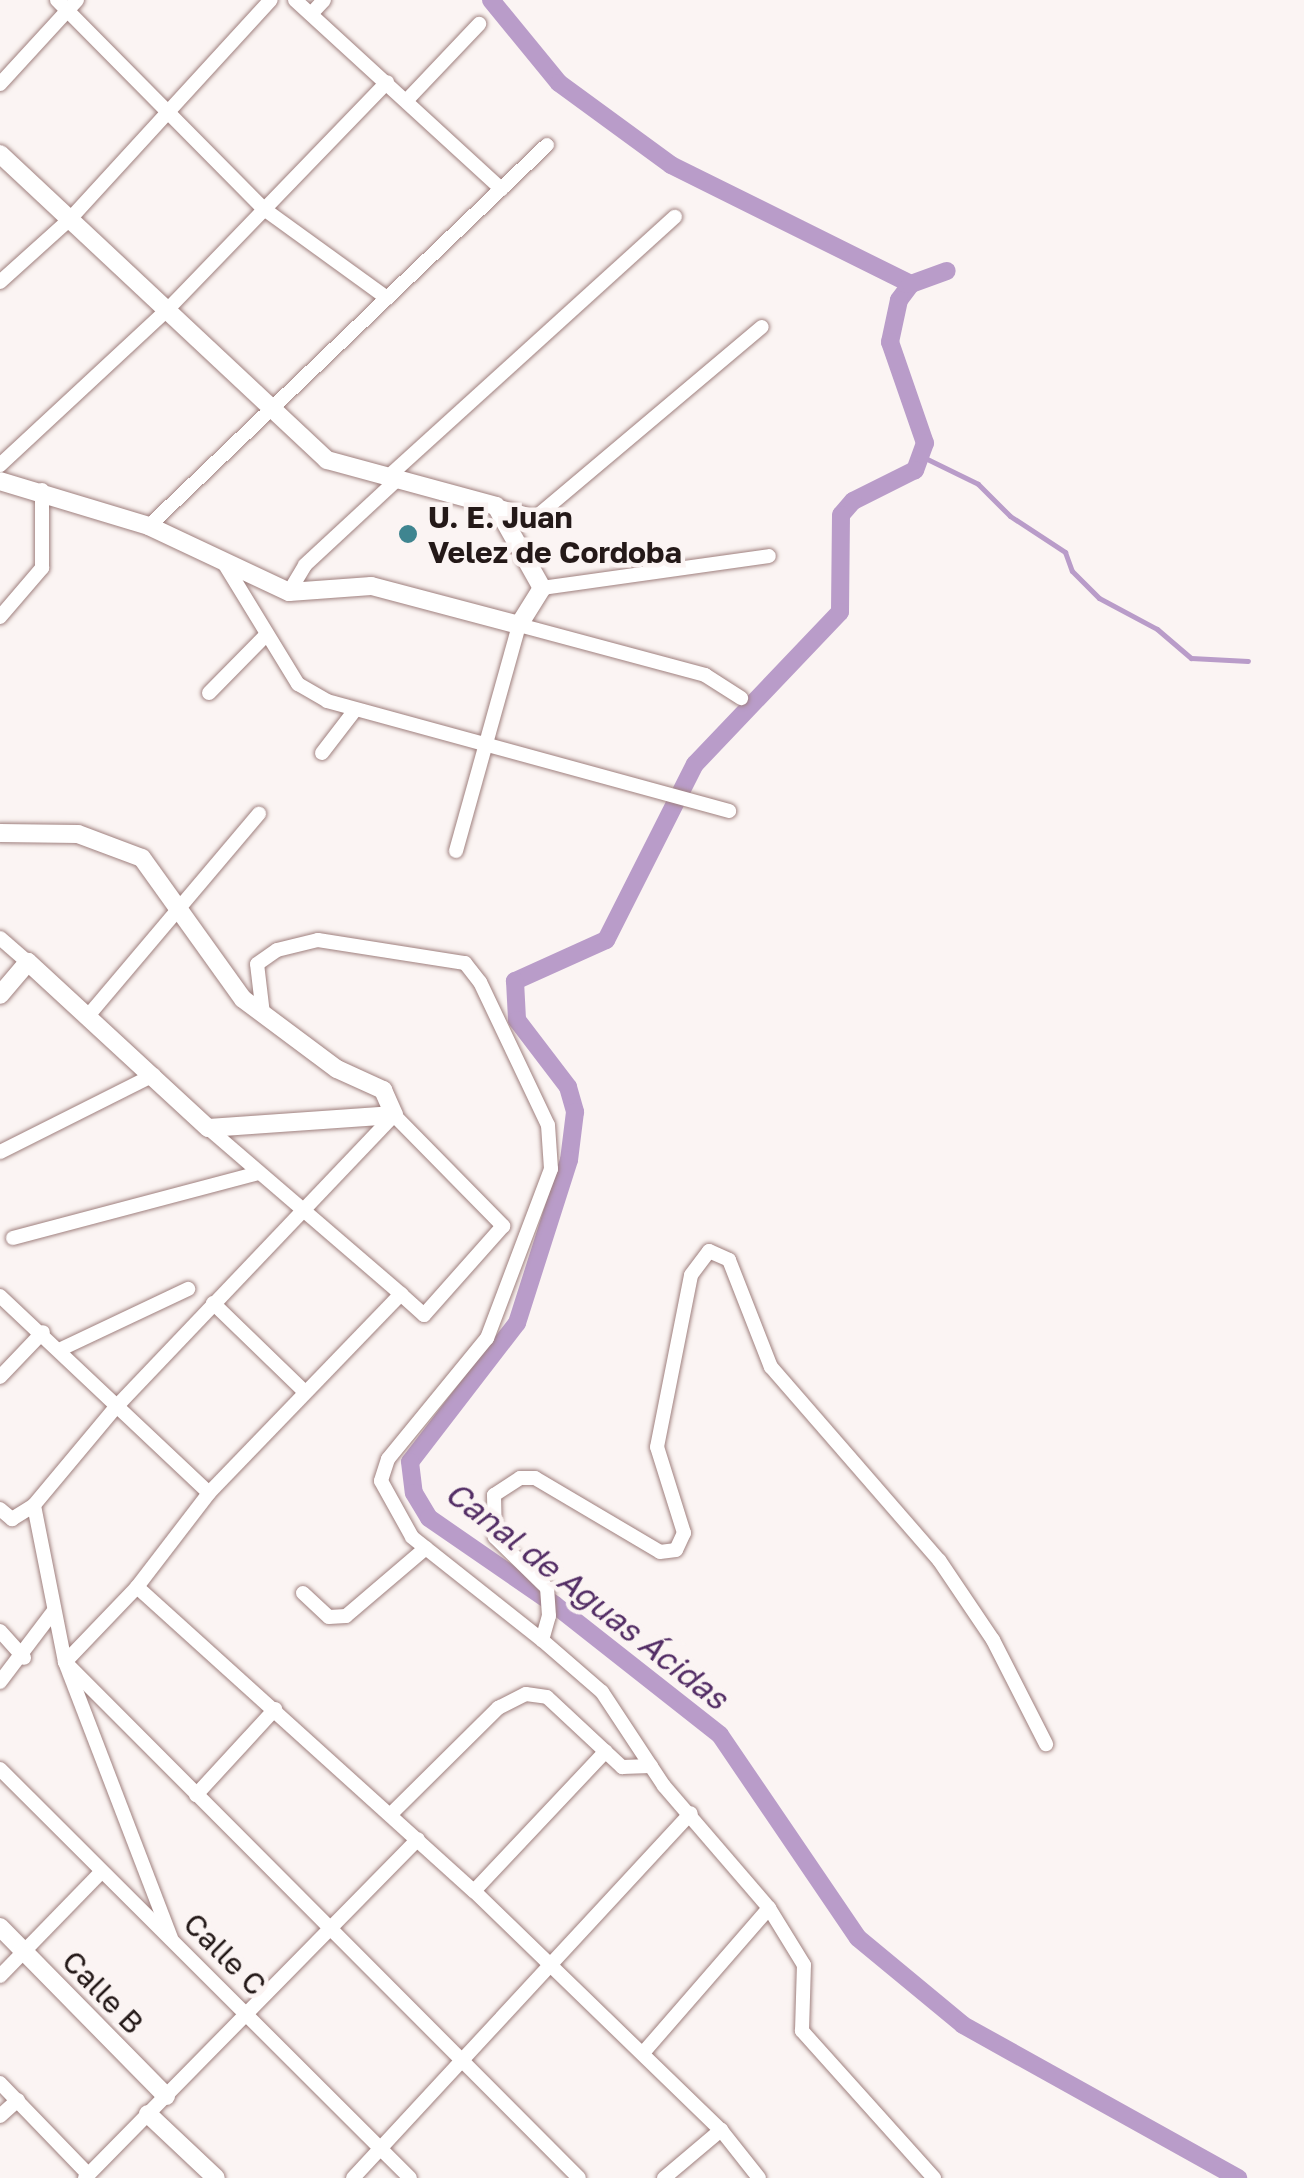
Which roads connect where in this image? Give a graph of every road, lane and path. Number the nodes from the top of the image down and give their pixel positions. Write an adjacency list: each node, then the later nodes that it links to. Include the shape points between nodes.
1 (270, 0): 10 (street)
2 (295, 0): 5 (street)
3 (324, 0): 5 (street)
4 (68, 3): 8 (street); 10 (street)
5 (311, 14): 7 (street)
6 (478, 24): 9 (street)
7 (388, 82): 9 (street); 14 (street)
8 (0, 84)
9 (407, 100): 13 (street)
10 (171, 110): 14 (street); 16 (street)
11 (547, 145): 13 (street)
12 (0, 154): 16 (street)
13 (501, 190): 18 (street)
14 (264, 209): 18 (street); 19 (street)
15 (675, 217): 23 (street)
16 (70, 219): 17 (street); 19 (street)
17 (0, 282)
18 (387, 298): 21 (street)
19 (168, 308): 21 (street); 22 (street)
20 (762, 327): 26 (street, via 536,517)
21 (272, 408): 23 (street, via 327,460); 27 (street)
22 (0, 465)
23 (393, 478): 26 (street); 31 (street, via 305,565)
24 (0, 480): 25 (street)
25 (42, 490): 27 (street); 32 (street, via 42,568)
26 (496, 506): 30 (street)
27 (150, 526): 29 (street)
28 (769, 556): 30 (street)
29 (224, 563): 31 (street); 34 (street)
30 (542, 588): 33 (street)
31 (289, 592): 33 (street, via 371,586)
32 (0, 617)
33 (519, 625): 36 (street, via 705,676); 38 (street)
34 (264, 638): 35 (street); 37 (street, via 298,684)
35 (209, 693)
36 (742, 698)
37 (355, 710): 38 (street); 39 (street)
38 (488, 750): 40 (street); 43 (street)
39 (322, 753)
40 (729, 811)
41 (259, 814): 44 (street)
42 (0, 834): 44 (street, via 78,834 125,848 142,858)
43 (456, 851)
44 (179, 910): 48 (street, via 243,998); 49 (street)
45 (0, 938): 46 (street)
46 (28, 962): 47 (street); 49 (street)
47 (0, 995)
48 (263, 1014): 51 (street, via 337,1069 383,1090); 69 (street, via 257,964 277,950 318,940 465,963 548,1125 551,1169 487,1338 388,1459 386,1499)
49 (88, 1016): 50 (street)
50 (154, 1075): 52 (street); 53 (street)
51 (394, 1115): 52 (street); 55 (street); 58 (street, via 502,1226 424,1315)
52 (208, 1128): 54 (street)
53 (0, 1152)
54 (256, 1174): 55 (street); 56 (street)
55 (300, 1210): 58 (street); 60 (street)
56 (14, 1238)
57 (188, 1289): 62 (street)
58 (401, 1294): 64 (street)
59 (0, 1296): 61 (street)
60 (213, 1303): 64 (street); 65 (street)
61 (44, 1332): 62 (street); 63 (street)
62 (59, 1350): 65 (street)
63 (0, 1377)
64 (305, 1392): 66 (street)
65 (115, 1408): 66 (street); 67 (street)
66 (210, 1493): 70 (street)
67 (34, 1505): 68 (street, via 12,1519); 72 (street)
68 (0, 1508)
69 (426, 1548): 71 (street, via 346,1616 330,1617); 74 (street)
70 (137, 1587): 76 (street); 78 (street)
71 (302, 1592)
72 (53, 1612): 75 (street); 76 (street)
73 (0, 1631): 75 (street)
74 (542, 1640): 79 (street, via 550,1616 547,1588 492,1527 494,1496 520,1478 535,1478 660,1552 676,1550 684,1533 657,1447 691,1275 708,1251 729,1260 740,1277 771,1367 939,1560 993,1640); 81 (street, via 602,1692)
75 (24, 1658): 77 (street)
76 (64, 1662): 83 (street); 92 (street)
77 (0, 1682)
78 (274, 1709): 83 (street); 85 (street)
79 (1046, 1744)
80 (606, 1751): 81 (street, via 622,1767); 85 (street, via 547,1697 526,1694 498,1708); 88 (street)
81 (651, 1766): 84 (street)
82 (0, 1769): 87 (street, Calle C)
83 (196, 1794): 90 (street)
84 (691, 1813): 89 (street); 94 (street)
85 (391, 1814): 86 (street)
86 (418, 1839): 88 (street); 90 (street)
87 (101, 1872): 92 (street, Calle C); 93 (street)
88 (474, 1891): 94 (street)
89 (768, 1908): 97 (street); 113 (street, via 804,1965 802,2031)
90 (332, 1926): 96 (street); 98 (street)
91 (0, 1928): 93 (street, Calle B)
92 (171, 1938): 96 (street, Calle C)
93 (24, 1951): 95 (street); 100 (street, Calle B)
94 (550, 1966): 97 (street); 98 (street)
95 (0, 1976)
96 (246, 2014): 100 (street); 105 (street, Calle C)
97 (642, 2053): 104 (street)
98 (464, 2056): 105 (street); 110 (street)
99 (0, 2083): 101 (street)
100 (166, 2096): 102 (street)
101 (18, 2100): 103 (street); 106 (street)
102 (148, 2114): 106 (street); 107 (street)
103 (0, 2116)
104 (721, 2130): 111 (street); 112 (street)
105 (380, 2148): 108 (street); 109 (street, Calle C)
106 (86, 2176)
107 (216, 2178)
108 (353, 2178)
109 (410, 2178)
110 (580, 2178)
111 (664, 2178)
112 (759, 2178)
113 (934, 2178)

